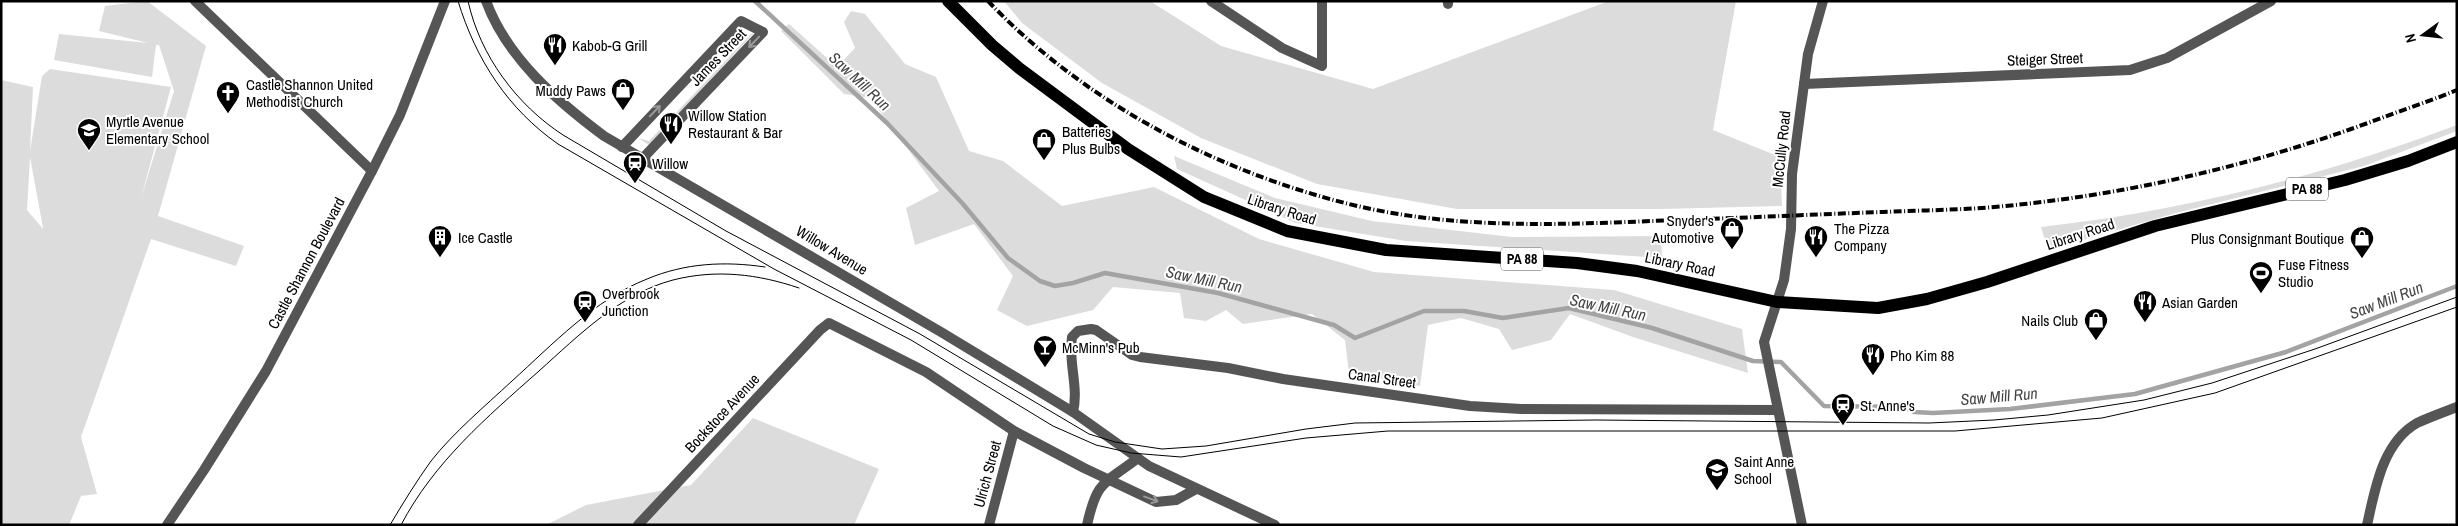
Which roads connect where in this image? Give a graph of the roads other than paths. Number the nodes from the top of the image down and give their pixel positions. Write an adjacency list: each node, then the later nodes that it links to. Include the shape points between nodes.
1 (195, 1): 13 (street)
2 (445, 1): 13 (street, Castle Shannon Boulevard, via 400,115)
3 (486, 1): 11 (street, Willow Avenue, via 498,26 529,70 579,117)
4 (948, 1): 14 (main road, Library Road / PA 88, via 1019,68 1128,149 1204,197 1287,231 1386,250 1578,263 1637,271)
5 (1211, 1): 6 (street, via 1282,48 1322,66)
6 (1322, 1)
7 (1822, 1): 9 (street, McCully Road)
8 (2271, 1): 9 (street, Steiger Street, via 2167,58 2130,70)
9 (1804, 84): 14 (street, McCully Road, via 1792,174 1791,229 1784,280)
10 (2457, 142): 14 (main road, Library Road / PA 88, via 2346,180 2155,226 1927,299 1878,308)
11 (622, 147): 12 (street, Willow Avenue); 12 (street, James Street, one-way to 12, via 741,21 763,32)
12 (642, 159): 17 (street, Willow Avenue, via 850,278)
13 (372, 171): 22 (street, Castle Shannon Boulevard, via 266,370)
14 (1777, 302): 16 (street, McCully Road, via 1764,342)
15 (2457, 407): 28 (street, via 2416,424 2398,440 2386,458 2377,482)
16 (1777, 410): 17 (street, Canal Street, via 1470,406 1140,357 1125,351 1096,330 1087,329 1072,337 1076,394); 27 (street)
17 (1073, 412): 19 (street, Willow Avenue)
18 (1014, 430): 20 (street); 23 (street, Bockstoce Avenue, via 926,372 829,323); 24 (street, Ulrich Street)
19 (1138, 458): 20 (street); 21 (street, Willow Avenue)
20 (1108, 479): 21 (street, one-way to 21, via 1156,502 1176,500); 25 (street, via 1093,498)
21 (1196, 489): 26 (street, Willow Avenue)
22 (167, 525)
23 (638, 525)
24 (989, 525)
25 (1087, 525)
26 (1274, 525)
27 (1802, 525)
28 (2367, 525)

